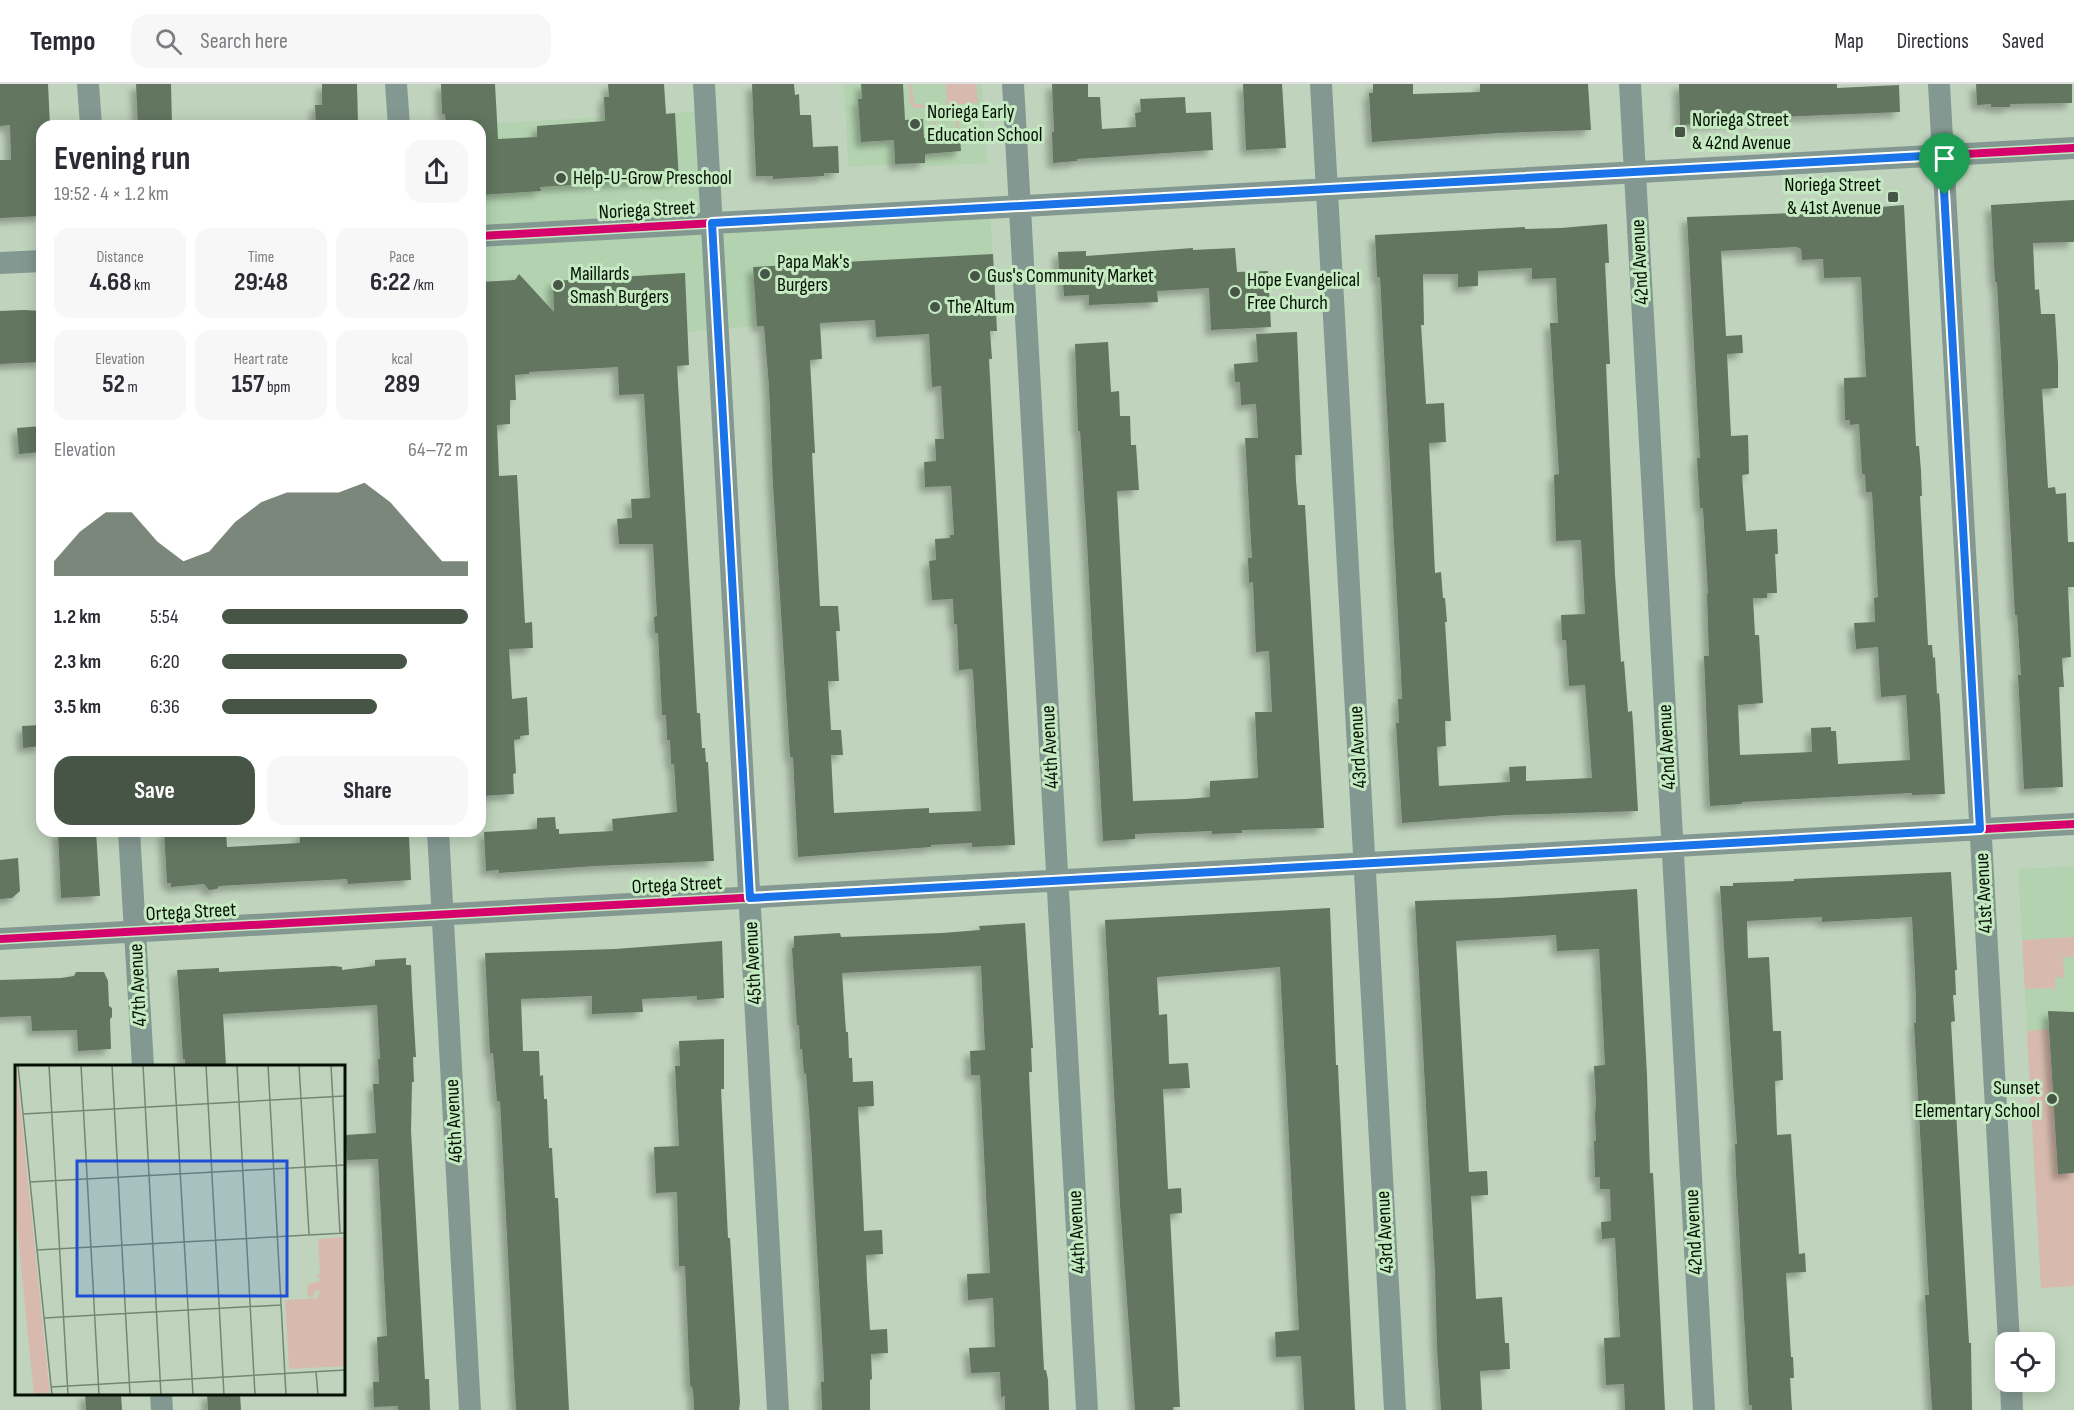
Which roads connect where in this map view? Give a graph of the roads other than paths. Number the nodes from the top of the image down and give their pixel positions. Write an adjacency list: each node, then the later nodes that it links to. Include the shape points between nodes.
1 (88, 84): 8 (street)
2 (396, 84): 9 (street)
3 (704, 84): 15 (street, 45th Avenue)
4 (1013, 84): 14 (street, 44th Avenue)
5 (1321, 84): 13 (street, 43rd Avenue)
6 (1630, 84): 12 (street, 42nd Avenue)
7 (1939, 84): 11 (street, 41st Avenue)
8 (91, 120)
9 (399, 120)
10 (2074, 148): 11 (street, Noriega Street)
11 (1942, 155): 12 (street, Noriega Street); 20 (street, 41st Avenue)
12 (1635, 172): 13 (street, Noriega Street); 23 (street, 42nd Avenue)
13 (1327, 189): 14 (street, Noriega Street); 24 (street, 43rd Avenue)
14 (1020, 206): 15 (street, Noriega Street); 25 (street, 44th Avenue)
15 (712, 223): 16 (street, Noriega Street); 26 (street, 45th Avenue)
16 (486, 236)
17 (36, 261): 18 (street)
18 (0, 263)
19 (2074, 824): 20 (street, Ortega Street)
20 (1980, 829): 23 (street, Ortega Street); 31 (street, 41st Avenue)
21 (129, 837): 28 (street, 47th Avenue)
22 (438, 837): 27 (street, 46th Avenue)
23 (1672, 846): 24 (street, Ortega Street); 39 (street, 42nd Avenue)
24 (1365, 864): 25 (street, Ortega Street); 38 (street, 43rd Avenue)
25 (1057, 881): 26 (street, Ortega Street); 37 (street, 44th Avenue)
26 (750, 898): 27 (street, Ortega Street); 36 (street, 45th Avenue)
27 (443, 915): 28 (street, Ortega Street); 35 (street, 46th Avenue)
28 (135, 932): 29 (street, Ortega Street); 30 (street, 47th Avenue)
29 (0, 939)
30 (143, 1065)
31 (2008, 1332)
32 (2011, 1392): 40 (street)
33 (161, 1395): 34 (street)
34 (162, 1410)
35 (470, 1410)
36 (778, 1410)
37 (1087, 1410)
38 (1395, 1410)
39 (1704, 1410)
40 (2012, 1410)

